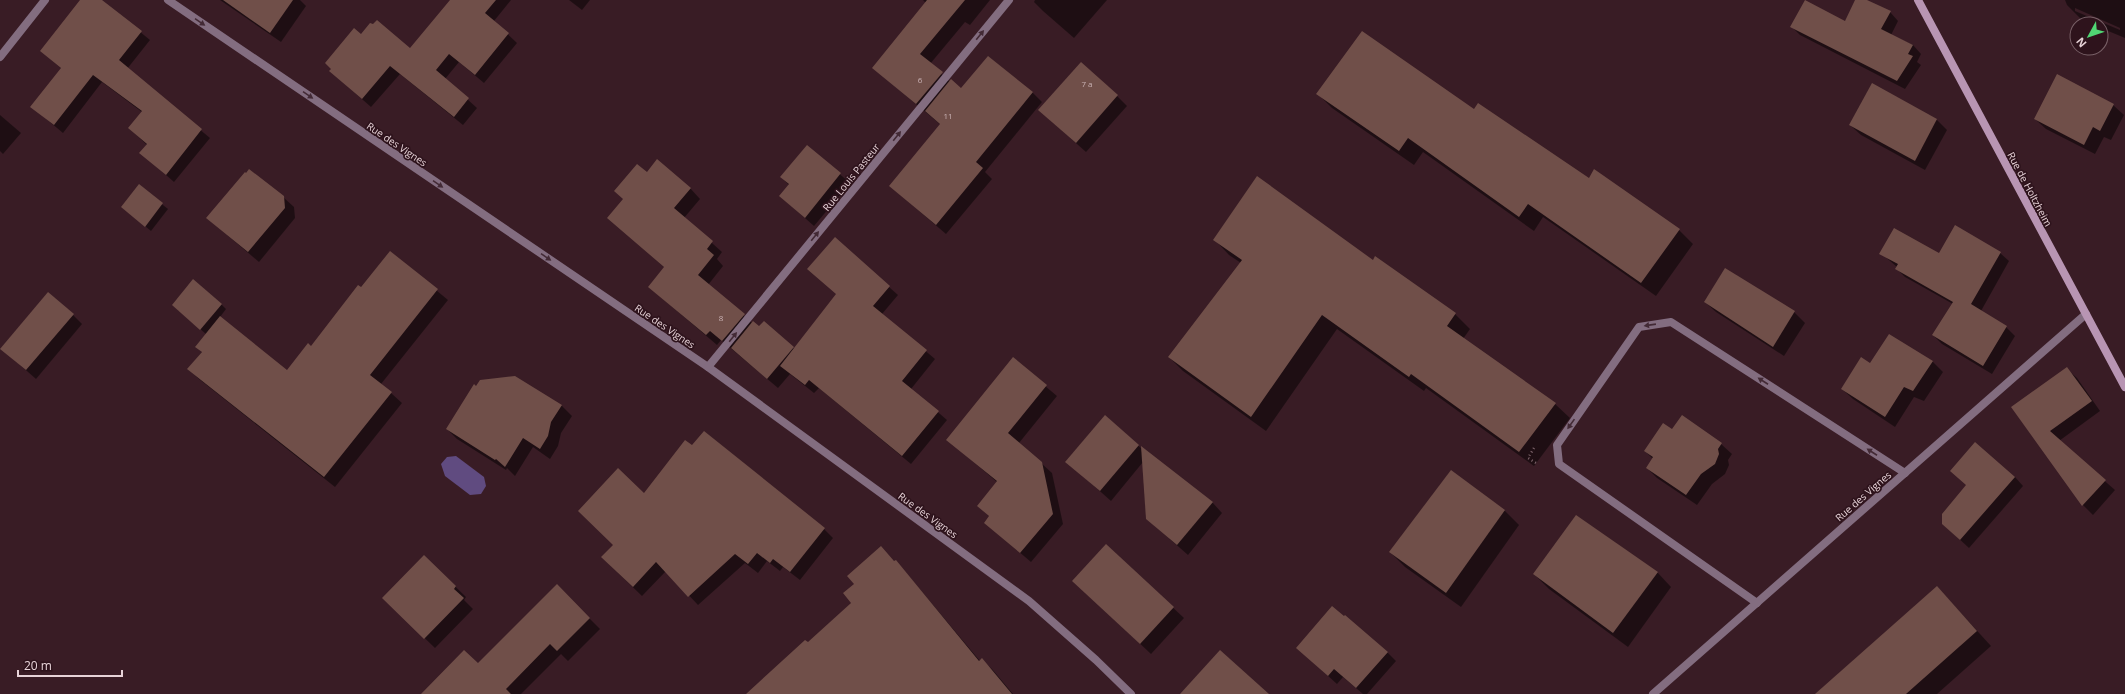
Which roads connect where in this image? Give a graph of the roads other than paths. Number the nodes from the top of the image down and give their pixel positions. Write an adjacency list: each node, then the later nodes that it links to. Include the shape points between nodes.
1 (45, 0): 5 (street)
2 (168, 0): 7 (street, Rue des Vignes, one-way to 7)
3 (1009, 0): 7 (street, Rue Louis Pasteur, one-way to 3)
4 (1918, 0): 6 (main road, Rue de Holtzheim)
5 (0, 57)
6 (2086, 314): 8 (main road, Rue de Holtzheim); 9 (street, Rue des Vignes)
7 (708, 367): 11 (street, Rue des Vignes, via 1029,601)
8 (2125, 387)
9 (1905, 473): 10 (street, Rue des Vignes); 10 (street, one-way to 10, via 1671,322 1639,327 1557,445 1559,464)
10 (1757, 603): 12 (street, Rue des Vignes)
11 (1131, 694)
12 (1653, 694)

